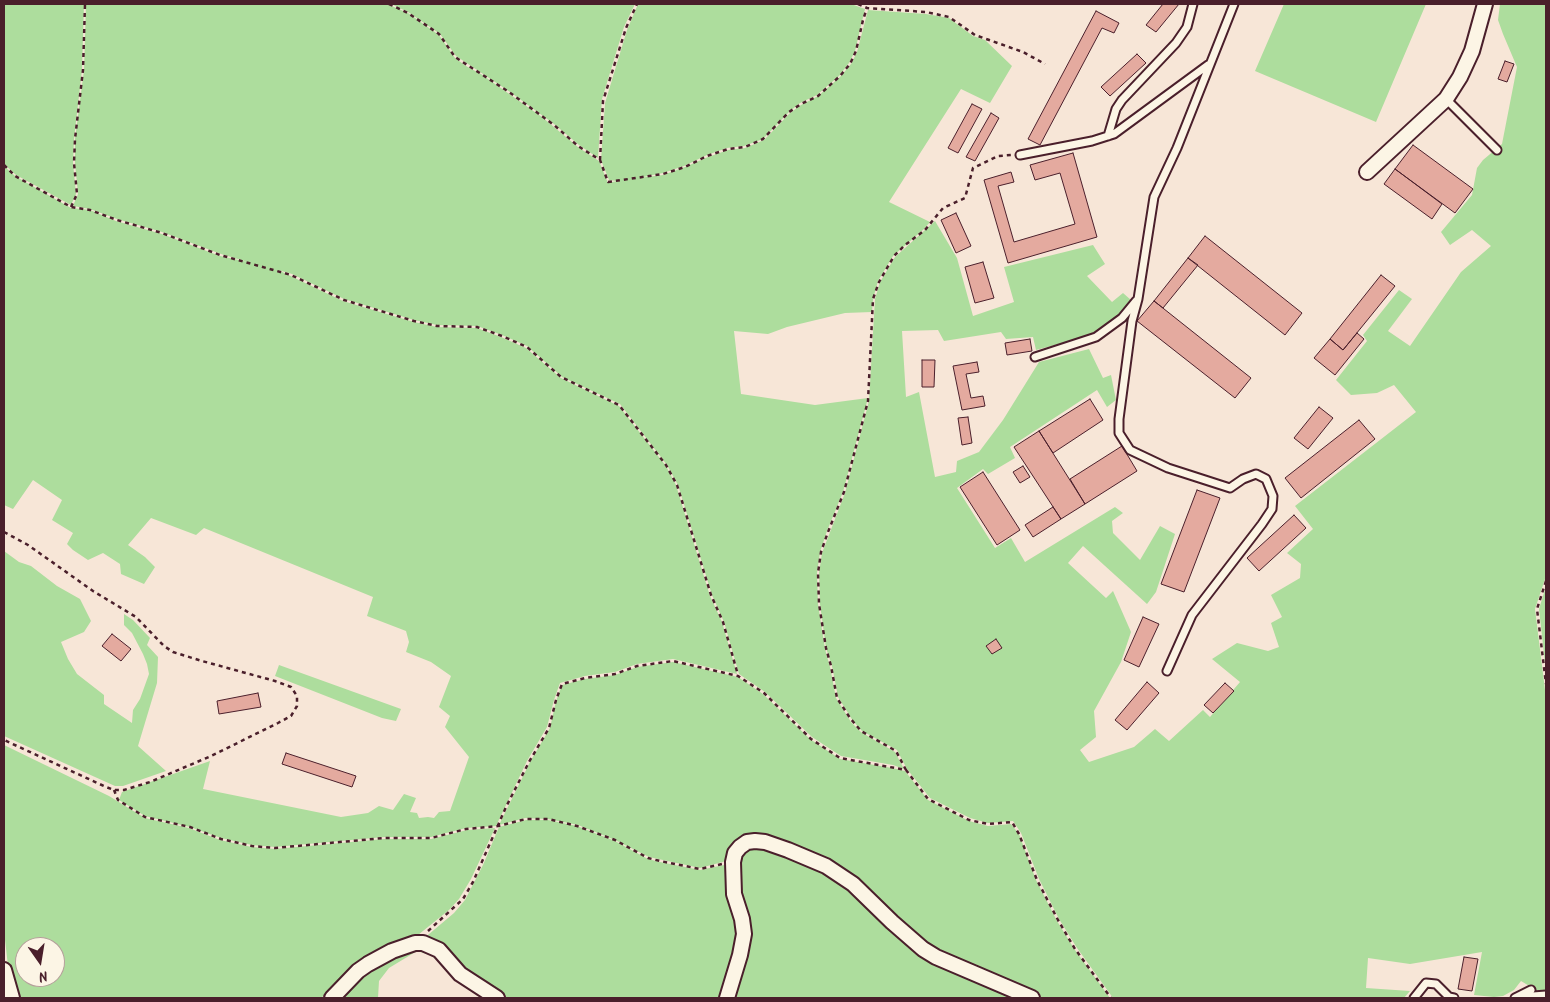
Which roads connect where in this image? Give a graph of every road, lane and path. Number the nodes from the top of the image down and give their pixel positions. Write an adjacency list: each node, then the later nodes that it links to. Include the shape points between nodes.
1 (85, 4): 18 (path, via 83,70 75,139 77,194)
2 (389, 4): 15 (path, via 439,34 455,57 509,92)
3 (637, 4): 15 (path, via 603,101)
4 (858, 4): 8 (path)
5 (1193, 4): 12 (lane, via 1187,27 1176,43 1116,109)
6 (1234, 4): 10 (lane)
7 (1485, 4): 11 (street, via 1472,51)
8 (867, 8): 9 (path, via 949,17 975,35 1023,52); 15 (path, via 850,64 818,96 789,112 763,139 663,174 608,182)
9 (1045, 64)
10 (1208, 65): 12 (lane); 19 (lane, via 1177,148 1154,197)
11 (1446, 99): 13 (lane); 17 (street)
12 (1108, 136): 14 (lane)
13 (1497, 150)
14 (1020, 155): 27 (path, via 998,156 973,168 965,198 943,208 925,230 905,245 894,256 879,282 874,299 868,401 844,492 821,552 819,604 837,698 861,731 896,751)
15 (600, 160)
16 (4, 165): 18 (path, via 15,176)
17 (1367, 172)
18 (71, 207): 24 (path, via 90,210 220,255 291,275 344,300 437,326 477,327 526,347 561,377 619,405 666,465 677,485)
19 (1138, 299): 20 (lane, via 1122,318 1096,337); 23 (lane, via 1119,419 1120,432 1130,450 1168,468 1230,488 1256,474 1266,479 1274,496 1272,509 1262,524 1192,615)
20 (1035, 357)
21 (4, 532): 28 (path, via 131,614 173,652 276,681 291,687 297,696 297,706 278,724 150,782)
22 (1546, 581): 25 (path, via 1537,609)
23 (1167, 671)
24 (738, 676): 27 (path, via 764,693 810,739 840,758); 29 (path, via 673,661 562,684 549,728)
25 (1546, 684)
26 (4, 740): 28 (path)
27 (906, 770): 40 (path, via 928,799 969,820 988,824 1012,822 1058,920)
28 (114, 790): 29 (path, via 118,800 145,817 252,846 274,848 384,838 431,838 466,829)
29 (498, 826): 30 (path, via 526,819 548,819 615,840 660,861 700,869); 31 (path, via 463,899)
30 (733, 862): 38 (street, via 734,894 744,934); 39 (street, via 740,847 755,841 826,866 853,884 923,949)
31 (415, 943): 36 (street, via 368,964); 37 (street, via 439,950 460,974)
32 (4, 970): 35 (street)
33 (1531, 990): 43 (lane)
34 (1546, 995): 43 (lane)
35 (12, 998)
36 (332, 998)
37 (497, 998)
38 (727, 998)
39 (1032, 998)
40 (1111, 998)
41 (1414, 998): 42 (lane, via 1426,983 1436,984 1448,997)
42 (1454, 998)
43 (1518, 998)

